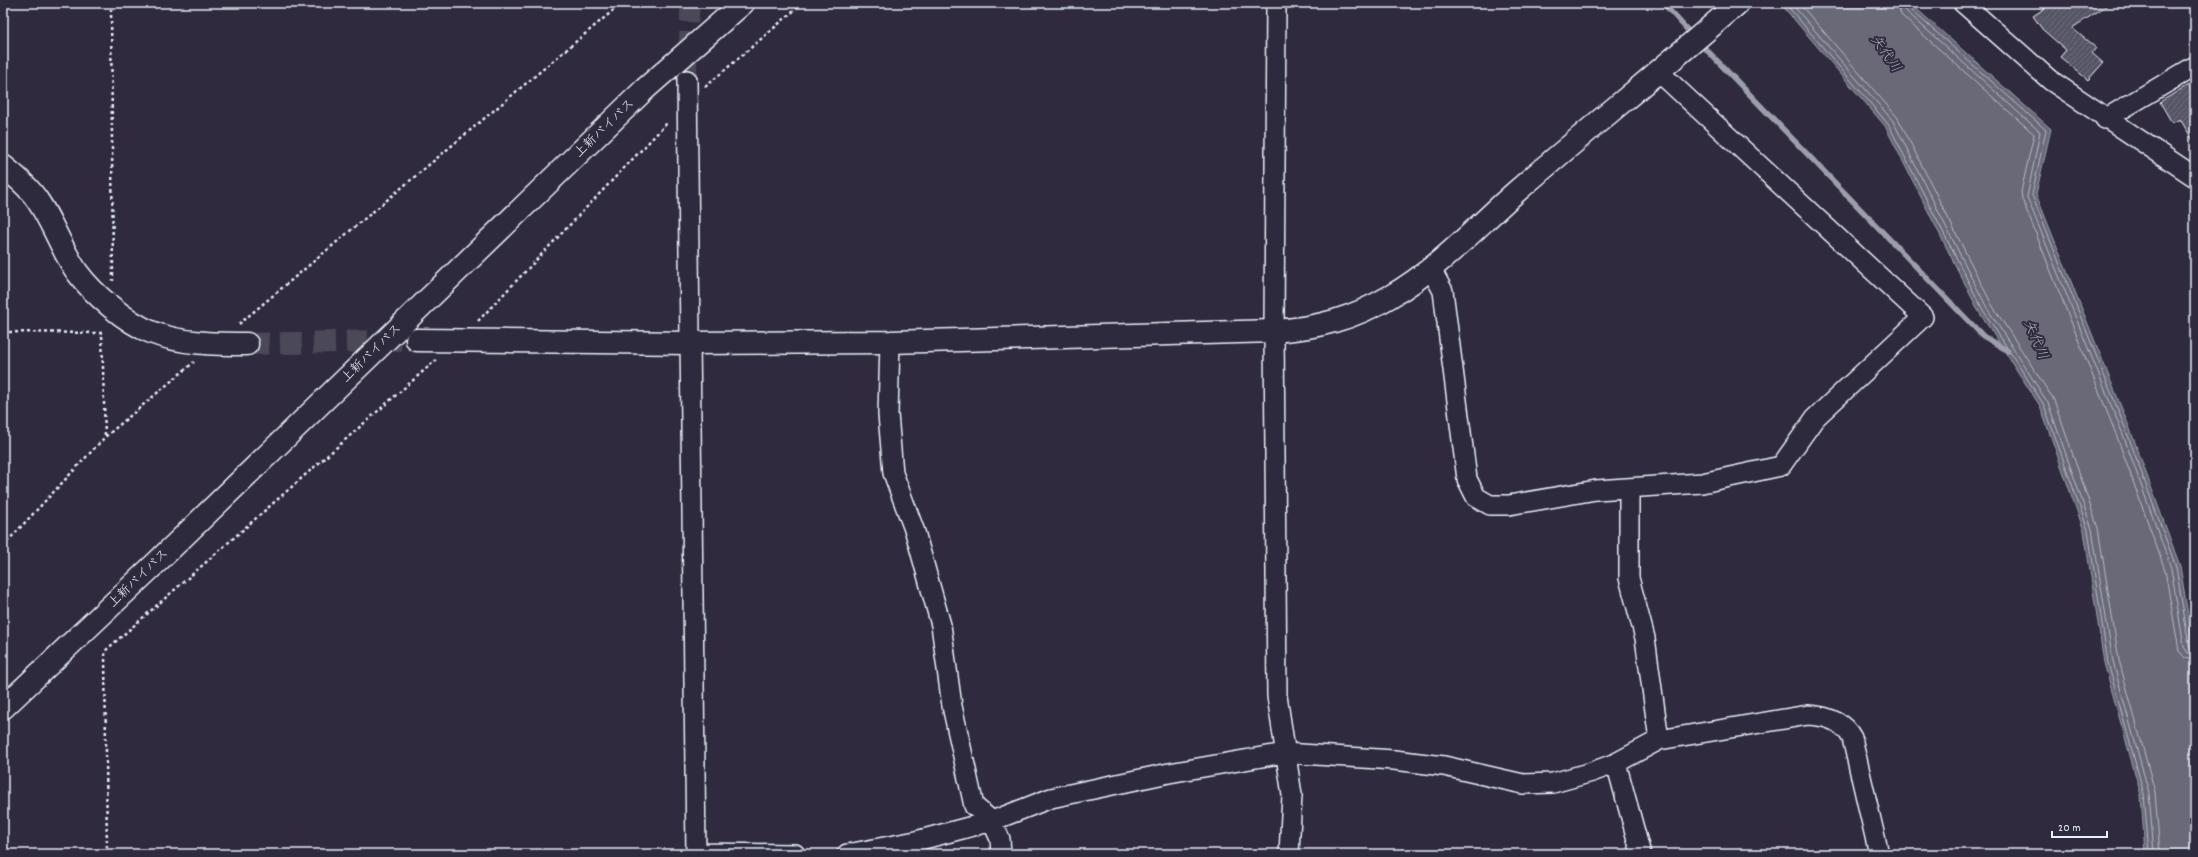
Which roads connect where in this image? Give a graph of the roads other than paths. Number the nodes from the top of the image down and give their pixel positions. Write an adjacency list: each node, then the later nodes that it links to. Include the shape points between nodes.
1 (743, 3): 18 (main road, 上新バイパス, via 645,89)
2 (1276, 3): 12 (street)
3 (1738, 3): 6 (main road)
4 (1963, 3): 8 (street, via 2050,80)
5 (2195, 66): 8 (street)
6 (1665, 67): 11 (main road, via 1517,191); 17 (street, via 1923,317 1815,418 1781,466 1702,483)
7 (687, 80): 14 (street)
8 (2105, 119): 10 (street)
9 (3, 166): 16 (main road, via 32,193 78,273 113,307 150,332 216,344)
10 (2195, 177)
11 (1431, 269): 12 (main road, via 1392,296 1369,308 1328,324); 17 (street, via 1442,291 1467,479 1476,498 1490,504 1509,505 1596,490)
12 (1274, 332): 15 (main road); 20 (street, via 1277,696)
13 (417, 340): 14 (main road)
14 (691, 342): 15 (main road); 23 (street)
15 (890, 342): 22 (street, via 888,414 893,473 915,532 941,625 952,706 974,806)
16 (247, 344)
17 (1629, 489): 19 (street, via 1629,578 1645,638)
18 (3, 708)
19 (1659, 740): 21 (street); 29 (street, via 1808,716 1835,720 1847,728 1852,738)
20 (1285, 752): 21 (street, via 1444,766 1523,784 1554,783); 22 (street, via 1051,798); 27 (street, via 1292,795)
21 (1616, 762): 28 (street)
22 (992, 821): 25 (street, via 916,841); 26 (street, via 1000,839)
23 (696, 853): 24 (street)
24 (795, 854)
25 (847, 854)
26 (1000, 854)
27 (1289, 854)
28 (1641, 854)
29 (1878, 854)

